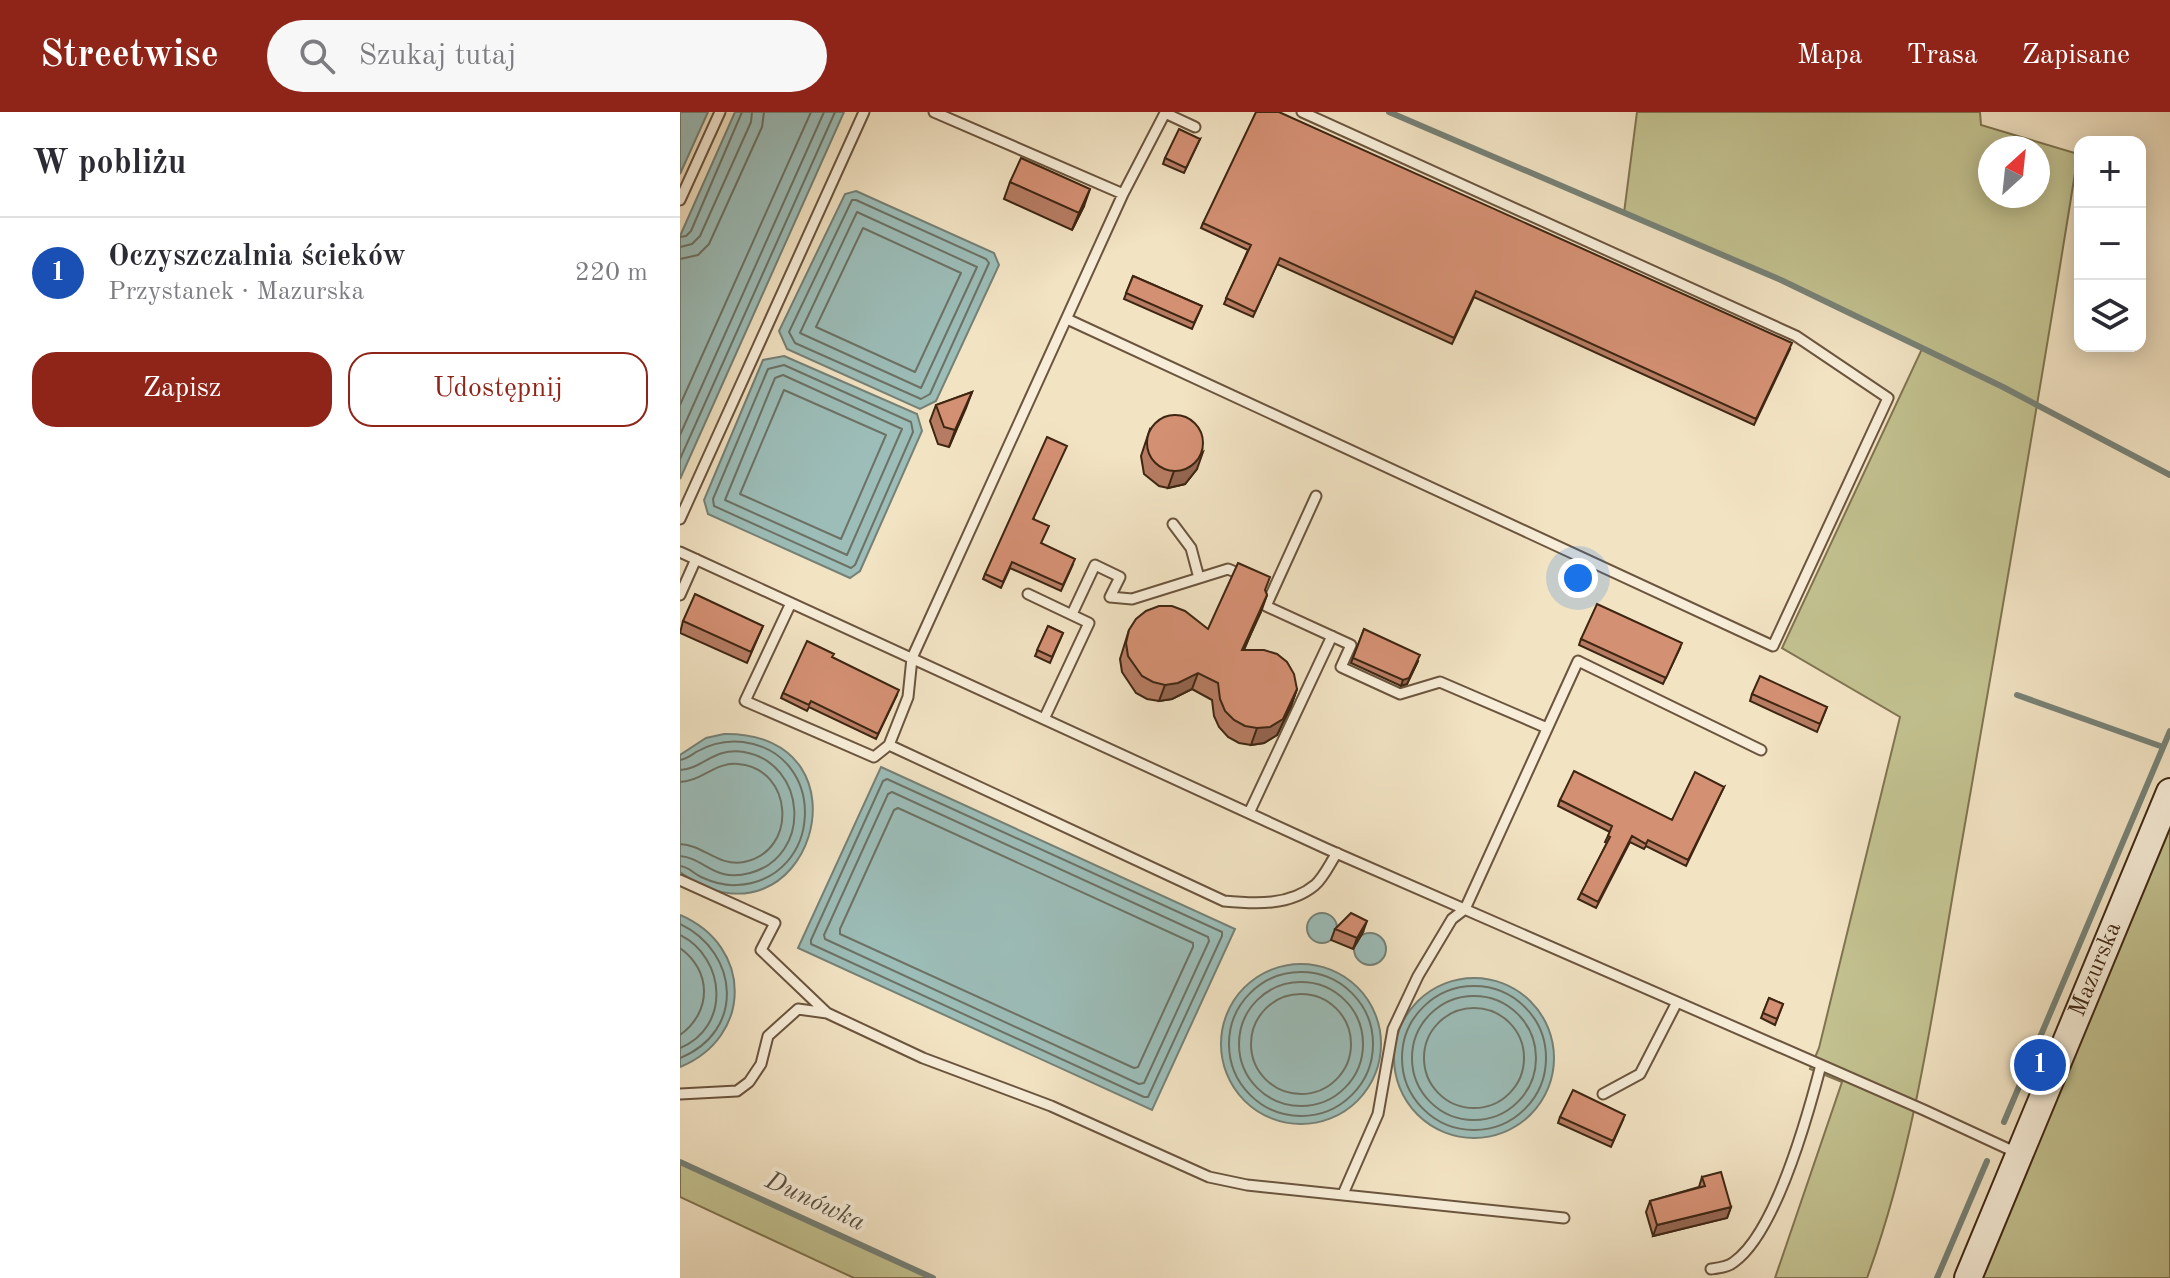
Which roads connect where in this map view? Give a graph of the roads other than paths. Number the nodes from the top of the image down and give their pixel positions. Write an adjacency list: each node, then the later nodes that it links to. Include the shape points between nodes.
1 (720, 112): 7 (lane)
2 (864, 112): 10 (lane)
3 (934, 112): 6 (lane)
4 (1302, 112): 8 (lane, via 1796,336 1888,398 1773,646)
5 (1195, 127): 6 (lane, via 1165,113)
6 (1123, 194): 8 (lane)
7 (680, 200)
8 (1067, 319): 23 (lane)
9 (1316, 496): 17 (lane)
10 (680, 519)
11 (1173, 524): 14 (lane, via 1191,548)
12 (680, 552): 13 (lane)
13 (696, 559): 19 (lane); 20 (lane)
14 (1199, 578): 15 (lane, via 1228,569); 21 (lane, via 1132,599 1110,597 1120,577 1095,565)
15 (1251, 579)
16 (1262, 584): 17 (lane)
17 (1273, 589): 22 (lane, via 1266,606)
18 (1028, 594): 21 (lane)
19 (680, 595)
20 (791, 603): 23 (lane); 26 (lane, via 745,701 874,757)
21 (1072, 614): 24 (lane, via 1089,623)
22 (1332, 636): 25 (lane, via 1351,645 1341,667 1400,694 1440,682); 29 (lane)
23 (912, 658): 24 (lane); 26 (lane, via 908,697)
24 (1044, 719): 29 (lane)
25 (1547, 728): 27 (lane, via 1578,661); 32 (lane)
26 (889, 745): 30 (lane, via 1224,901 1275,902 1299,895 1318,883)
27 (1761, 750)
28 (2170, 792): 38 (main road, Mazurska)
29 (1249, 813): 30 (lane)
30 (1337, 853): 32 (lane)
31 (680, 880): 34 (lane, via 775,923 761,950)
32 (1465, 909): 33 (lane); 39 (lane, via 1452,919 1393,1029 1378,1114)
33 (1677, 1002): 35 (lane); 37 (lane, via 1640,1074)
34 (827, 1013): 36 (lane, via 798,1009 779,1025 768,1036 761,1064 737,1091); 39 (lane, via 1209,1177)
35 (1821, 1065): 38 (lane); 41 (lane, via 1776,1200 1752,1246 1732,1264)
36 (680, 1094)
37 (1603, 1094)
38 (2020, 1155): 42 (main road, Mazurska)
39 (1343, 1194): 40 (lane)
40 (1564, 1218)
41 (1711, 1269)
42 (1968, 1278)

